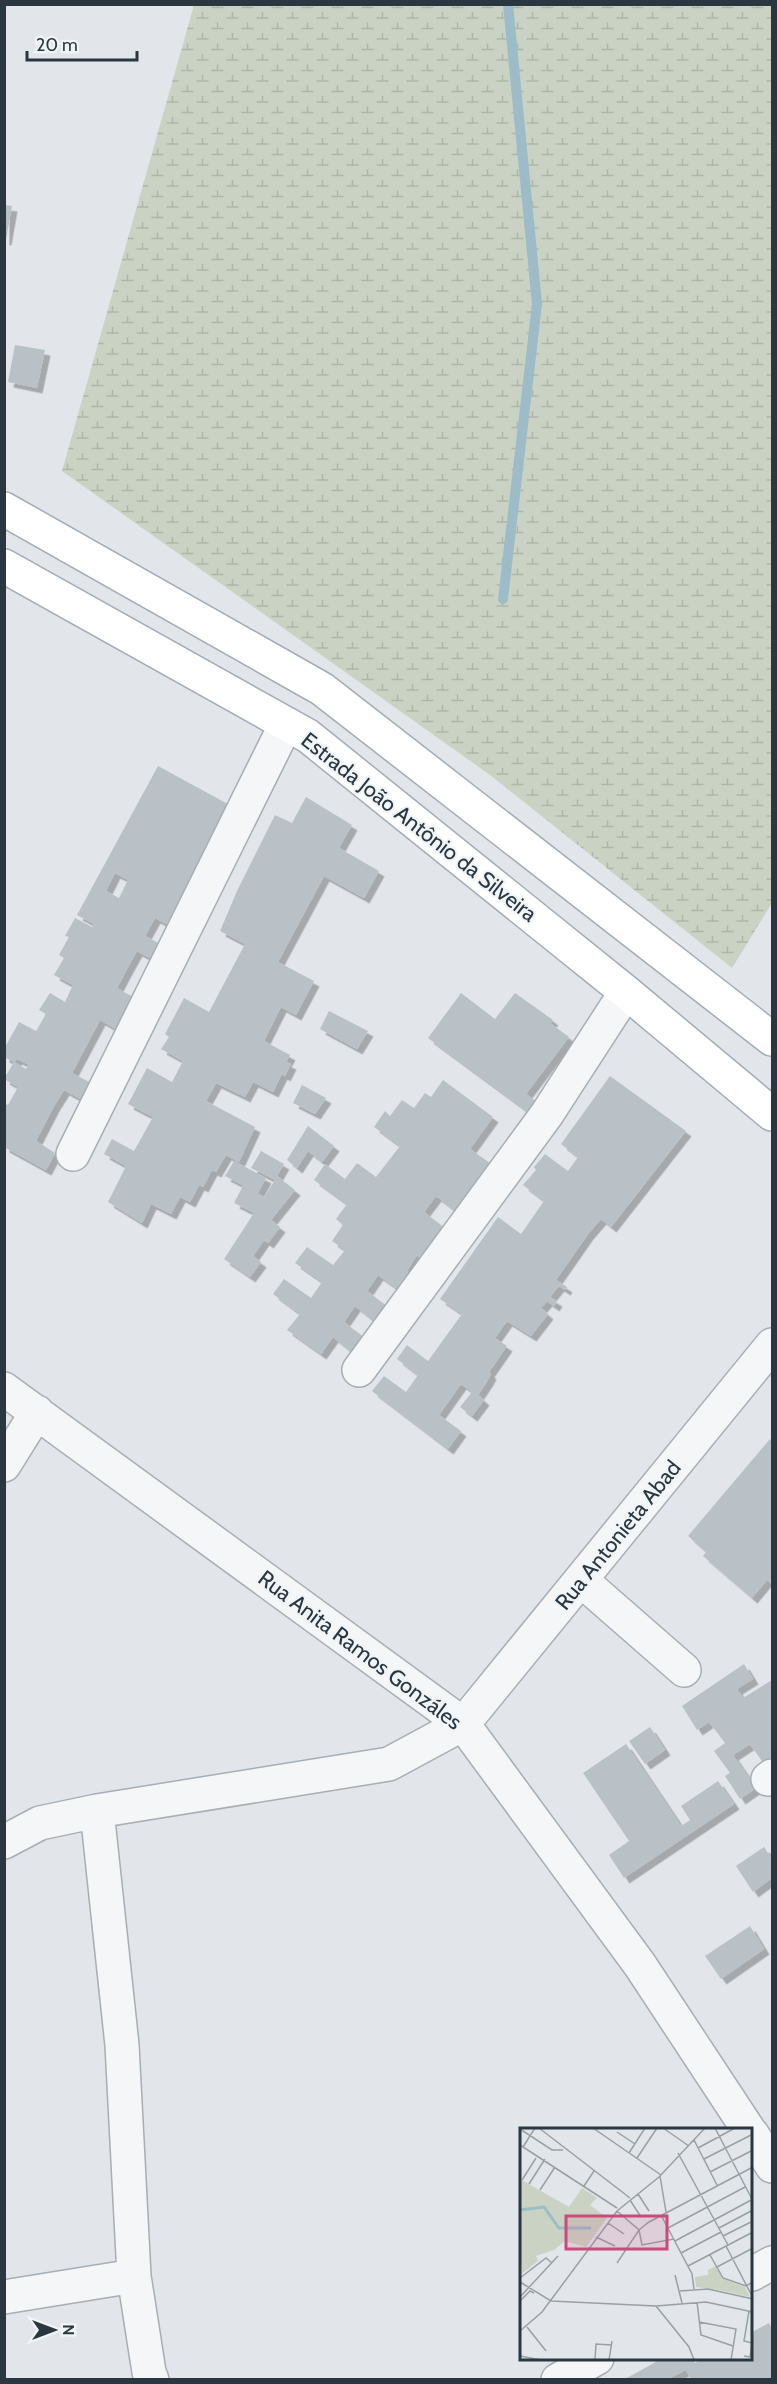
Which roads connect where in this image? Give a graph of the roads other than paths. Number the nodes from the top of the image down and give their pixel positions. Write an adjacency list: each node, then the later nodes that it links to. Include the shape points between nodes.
1 (4, 509): 5 (main road, via 322,689)
2 (4, 566): 3 (main road, Estrada João Antônio da Silveira)
3 (286, 724): 4 (main road, Estrada João Antônio da Silveira, via 317,743); 7 (street)
4 (626, 992): 6 (main road, Estrada João Antônio da Silveira); 9 (street, via 546,1114)
5 (772, 1039)
6 (772, 1114)
7 (73, 1154)
8 (772, 1345): 13 (street, Rua Antonieta Abad)
9 (359, 1370)
10 (4, 1389): 11 (street, Rua Anita Ramos Gonzáles)
11 (38, 1412): 12 (street); 15 (street, Rua Anita Ramos Gonzáles)
12 (4, 1465)
13 (581, 1580): 14 (street); 15 (street, Rua Antonieta Abad)
14 (684, 1670)
15 (463, 1724): 16 (street, via 389,1764); 18 (street, Rua Anita Ramos Gonzáles, via 640,1965)
16 (97, 1811): 17 (street, via 40,1823); 23 (street, via 122,2045)
17 (4, 1842)
18 (747, 2128)
19 (753, 2136): 20 (street)
20 (772, 2166)
21 (772, 2263): 22 (street)
22 (753, 2273)
23 (134, 2276): 24 (street); 26 (street)
24 (4, 2296)
25 (593, 2360): 27 (street)
26 (152, 2379)
27 (558, 2379)

